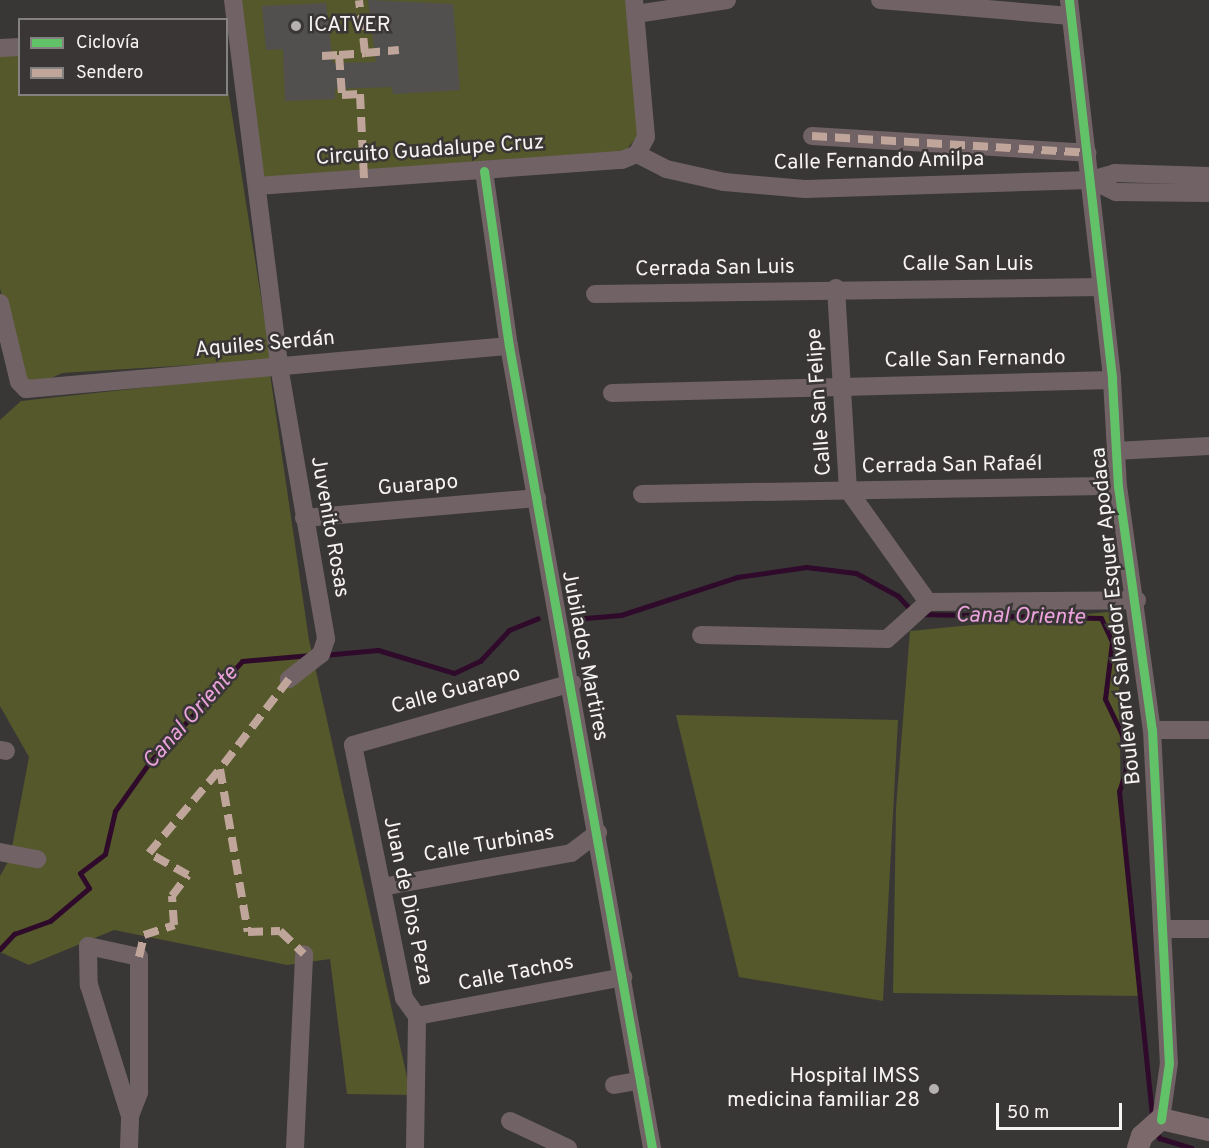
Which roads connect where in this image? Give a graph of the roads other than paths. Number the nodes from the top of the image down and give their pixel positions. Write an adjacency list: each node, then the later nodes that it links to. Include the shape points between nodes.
1 (233, 0): 6 (street)
2 (727, 0): 4 (street)
3 (880, 0): 5 (street)
4 (635, 7): 11 (street, via 646,137)
5 (1070, 8): 10 (street, Boulevard Salvador Esquer Apodaca)
6 (232, 33): 15 (street)
7 (18, 47): 8 (street)
8 (0, 48)
9 (812, 136): 10 (street)
10 (1087, 153): 14 (street, Boulevard Salvador Esquer Apodaca)
11 (637, 154): 12 (street, Circuito Guadalupe Cruz); 14 (street, Calle Fernando Amilpa, via 666,169 724,182 806,189)
12 (484, 171): 15 (street, Circuito Guadalupe Cruz); 21 (street, Jubilados Martires)
13 (1209, 176): 14 (street, via 1115,173)
14 (1090, 180): 16 (street, via 1116,192); 17 (street, Boulevard Salvador Esquer Apodaca)
15 (256, 186): 22 (street, Juvenito Rosas)
16 (1209, 193)
17 (1101, 287): 18 (street, Calle San Luis); 23 (street, Boulevard Salvador Esquer Apodaca)
18 (836, 288): 19 (street, Cerrada San Luis); 24 (street, Calle San Felipe)
19 (595, 294)
20 (0, 303): 22 (street, Aquiles Serdán, via 19,382 26,389)
21 (509, 346): 22 (street, Aquiles Serdán); 31 (street, Jubilados Martires)
22 (279, 366): 32 (street, Juvenito Rosas)
23 (1112, 380): 24 (street, Calle San Fernando); 27 (street, Boulevard Salvador Esquer Apodaca)
24 (839, 386): 25 (street, Calle San Fernando); 29 (street, Calle San Felipe)
25 (612, 393)
26 (1209, 446): 27 (street)
27 (1115, 451): 28 (street, Boulevard Salvador Esquer Apodaca)
28 (1118, 486): 29 (street, Cerrada San Rafaél); 33 (street, Boulevard Salvador Esquer Apodaca)
29 (848, 490): 30 (street, Cerrada San Rafaél); 34 (street, Calle San Felipe)
30 (642, 494)
31 (537, 498): 32 (street, Guarapo); 37 (street, Jubilados Martires)
32 (304, 518): 36 (street, Juvenito Rosas, via 326,639 321,654)
33 (1137, 600): 34 (street); 38 (street, Boulevard Salvador Esquer Apodaca)
34 (928, 602): 35 (street, via 887,639)
35 (701, 635)
36 (289, 679)
37 (572, 683): 40 (street, Calle Guarapo); 41 (street, Jubilados Martires)
38 (1152, 730): 39 (street); 45 (street, Boulevard Salvador Esquer Apodaca)
39 (1209, 730)
40 (353, 745): 44 (street, Juan de Dios Peza)
41 (598, 833): 44 (street, Calle Turbinas, via 571,853); 48 (street, Jubilados Martires)
42 (0, 852): 43 (street)
43 (37, 859)
44 (382, 887): 49 (street, Juan de Dios Peza, via 404,998)
45 (1162, 929): 46 (street); 53 (street, Boulevard Salvador Esquer Apodaca, via 1169,1062)
46 (1209, 929)
47 (304, 954): 58 (street)
48 (623, 977): 49 (street, Calle Tachos); 50 (street, Jubilados Martires)
49 (417, 1016): 59 (street, Juan de Dios Peza)
50 (641, 1080): 51 (street); 61 (street, Jubilados Martires)
51 (614, 1085)
52 (130, 1116): 52 (street, via 89,985 88,946 139,957 139,1092); 57 (street)
53 (1161, 1119): 55 (main road); 62 (main road, via 1142,1136)
54 (510, 1121): 56 (street)
55 (1209, 1130)
56 (545, 1145): 60 (street)
57 (129, 1148)
58 (295, 1148)
59 (415, 1148)
60 (568, 1148)
61 (652, 1148)
62 (1138, 1148)

